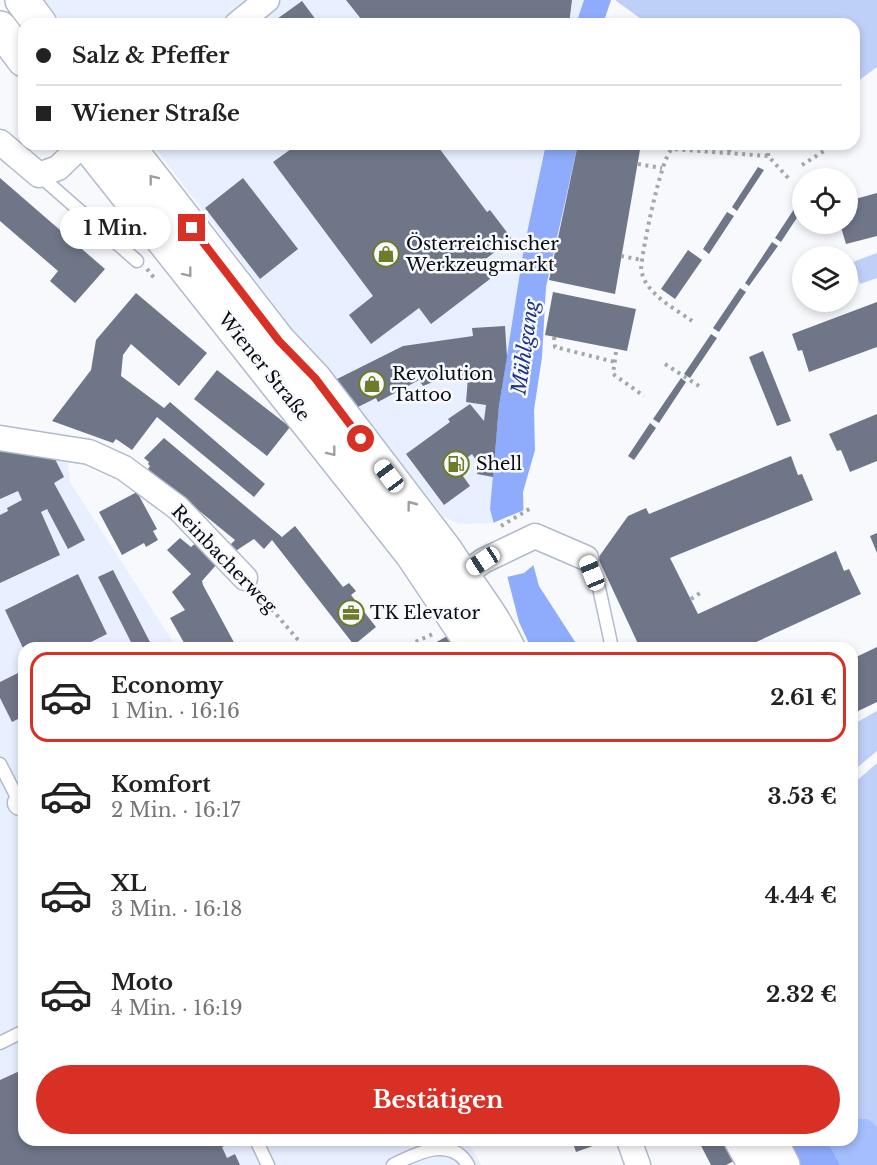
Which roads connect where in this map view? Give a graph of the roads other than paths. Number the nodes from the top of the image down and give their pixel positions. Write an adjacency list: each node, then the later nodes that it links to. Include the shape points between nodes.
1 (22, 0): 3 (main road)
2 (267, 0): 4 (street)
3 (35, 18)
4 (244, 18)
5 (0, 28): 6 (main road)
6 (18, 52)
7 (0, 142): 11 (street)
8 (78, 150): 11 (street, via 58,168)
9 (90, 150): 15 (main road, Wiener Straße, one-way to 15, via 412,554)
10 (131, 150): 15 (main road, Wiener Straße, one-way to 10, via 315,378 279,341)
11 (39, 175): 12 (lane)
12 (137, 261)
13 (0, 438): 16 (street, Reinbacherweg, via 88,453 124,468 178,508)
14 (586, 558): 15 (street, via 536,536); 19 (lane, via 598,588)
15 (461, 576): 17 (main road, Wiener Straße); 18 (main road, Wiener Straße, via 495,620)
16 (245, 578)
17 (474, 642)
18 (505, 642)
19 (611, 642)
20 (0, 764): 21 (lane)
21 (18, 794)
22 (18, 1034): 23 (lane)
23 (0, 1043)
24 (259, 1146): 28 (lane)
25 (631, 1146): 31 (street)
26 (744, 1146): 32 (main road)
27 (773, 1146): 33 (main road)
28 (268, 1165)
29 (393, 1165): 30 (lane, via 437,1148 463,1158)
30 (468, 1165)
31 (638, 1165)
32 (755, 1165)
33 (783, 1165)

